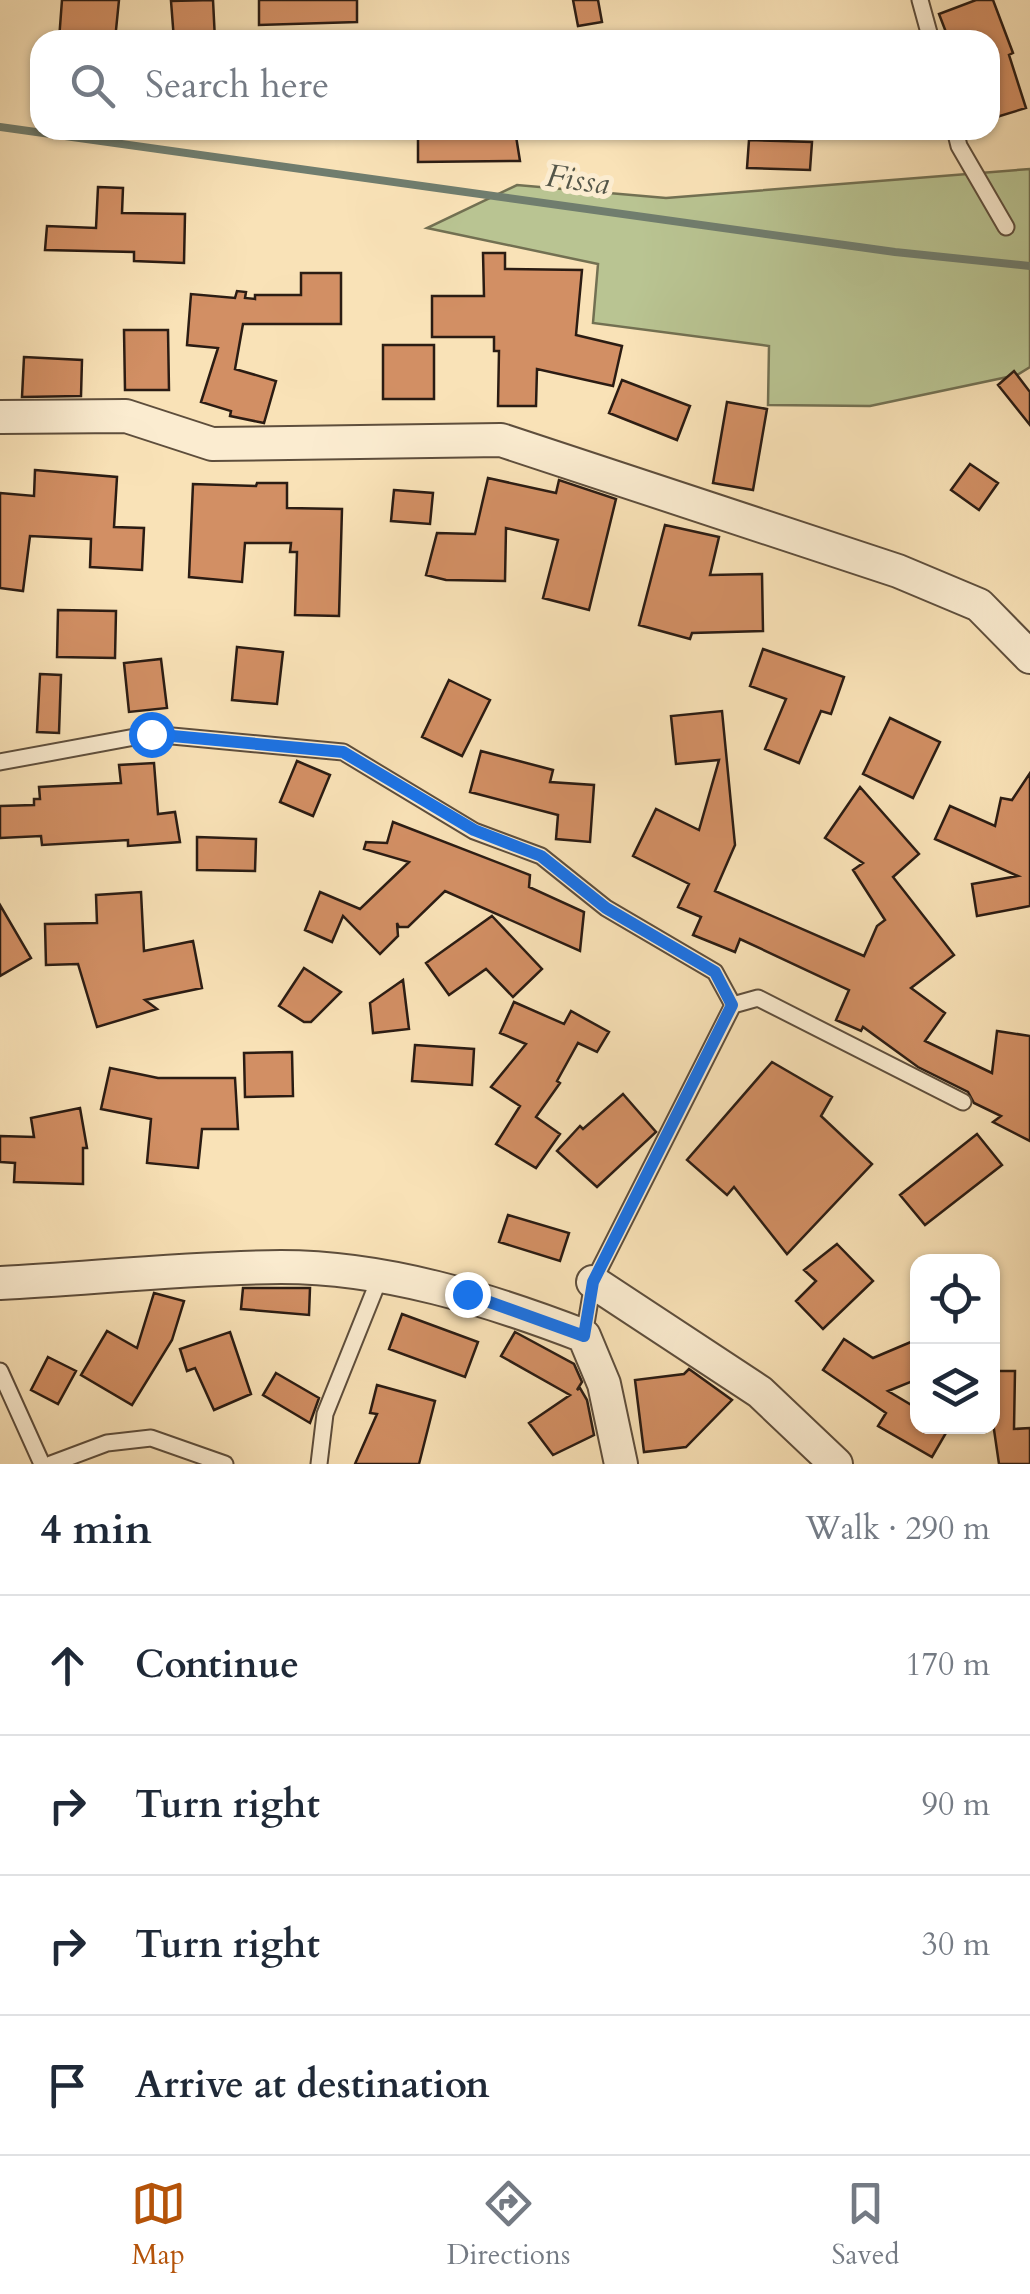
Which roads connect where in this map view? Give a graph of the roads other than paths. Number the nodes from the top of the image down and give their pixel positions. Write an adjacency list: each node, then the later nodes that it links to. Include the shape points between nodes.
1 (920, 0): 2 (lane)
2 (928, 30)
3 (958, 140): 4 (lane)
4 (1006, 227)
5 (0, 417): 6 (street, via 126,416 212,444 501,440 898,571 978,605)
6 (1030, 657)
7 (0, 762): 8 (lane, via 151,734 343,752 474,830 541,856 606,908 715,972)
8 (732, 1005): 9 (lane, via 758,998); 11 (lane)
9 (963, 1102)
10 (380, 1276): 12 (street, via 284,1267); 13 (street, via 467,1294); 18 (lane, via 325,1414)
11 (593, 1282): 13 (lane); 20 (street, via 760,1392)
12 (0, 1283)
13 (584, 1336): 19 (street, via 604,1384)
14 (0, 1371): 15 (lane)
15 (42, 1464)
16 (52, 1464): 17 (lane, via 106,1443 151,1438)
17 (225, 1464)
18 (319, 1464)
19 (622, 1464)
20 (836, 1464)

